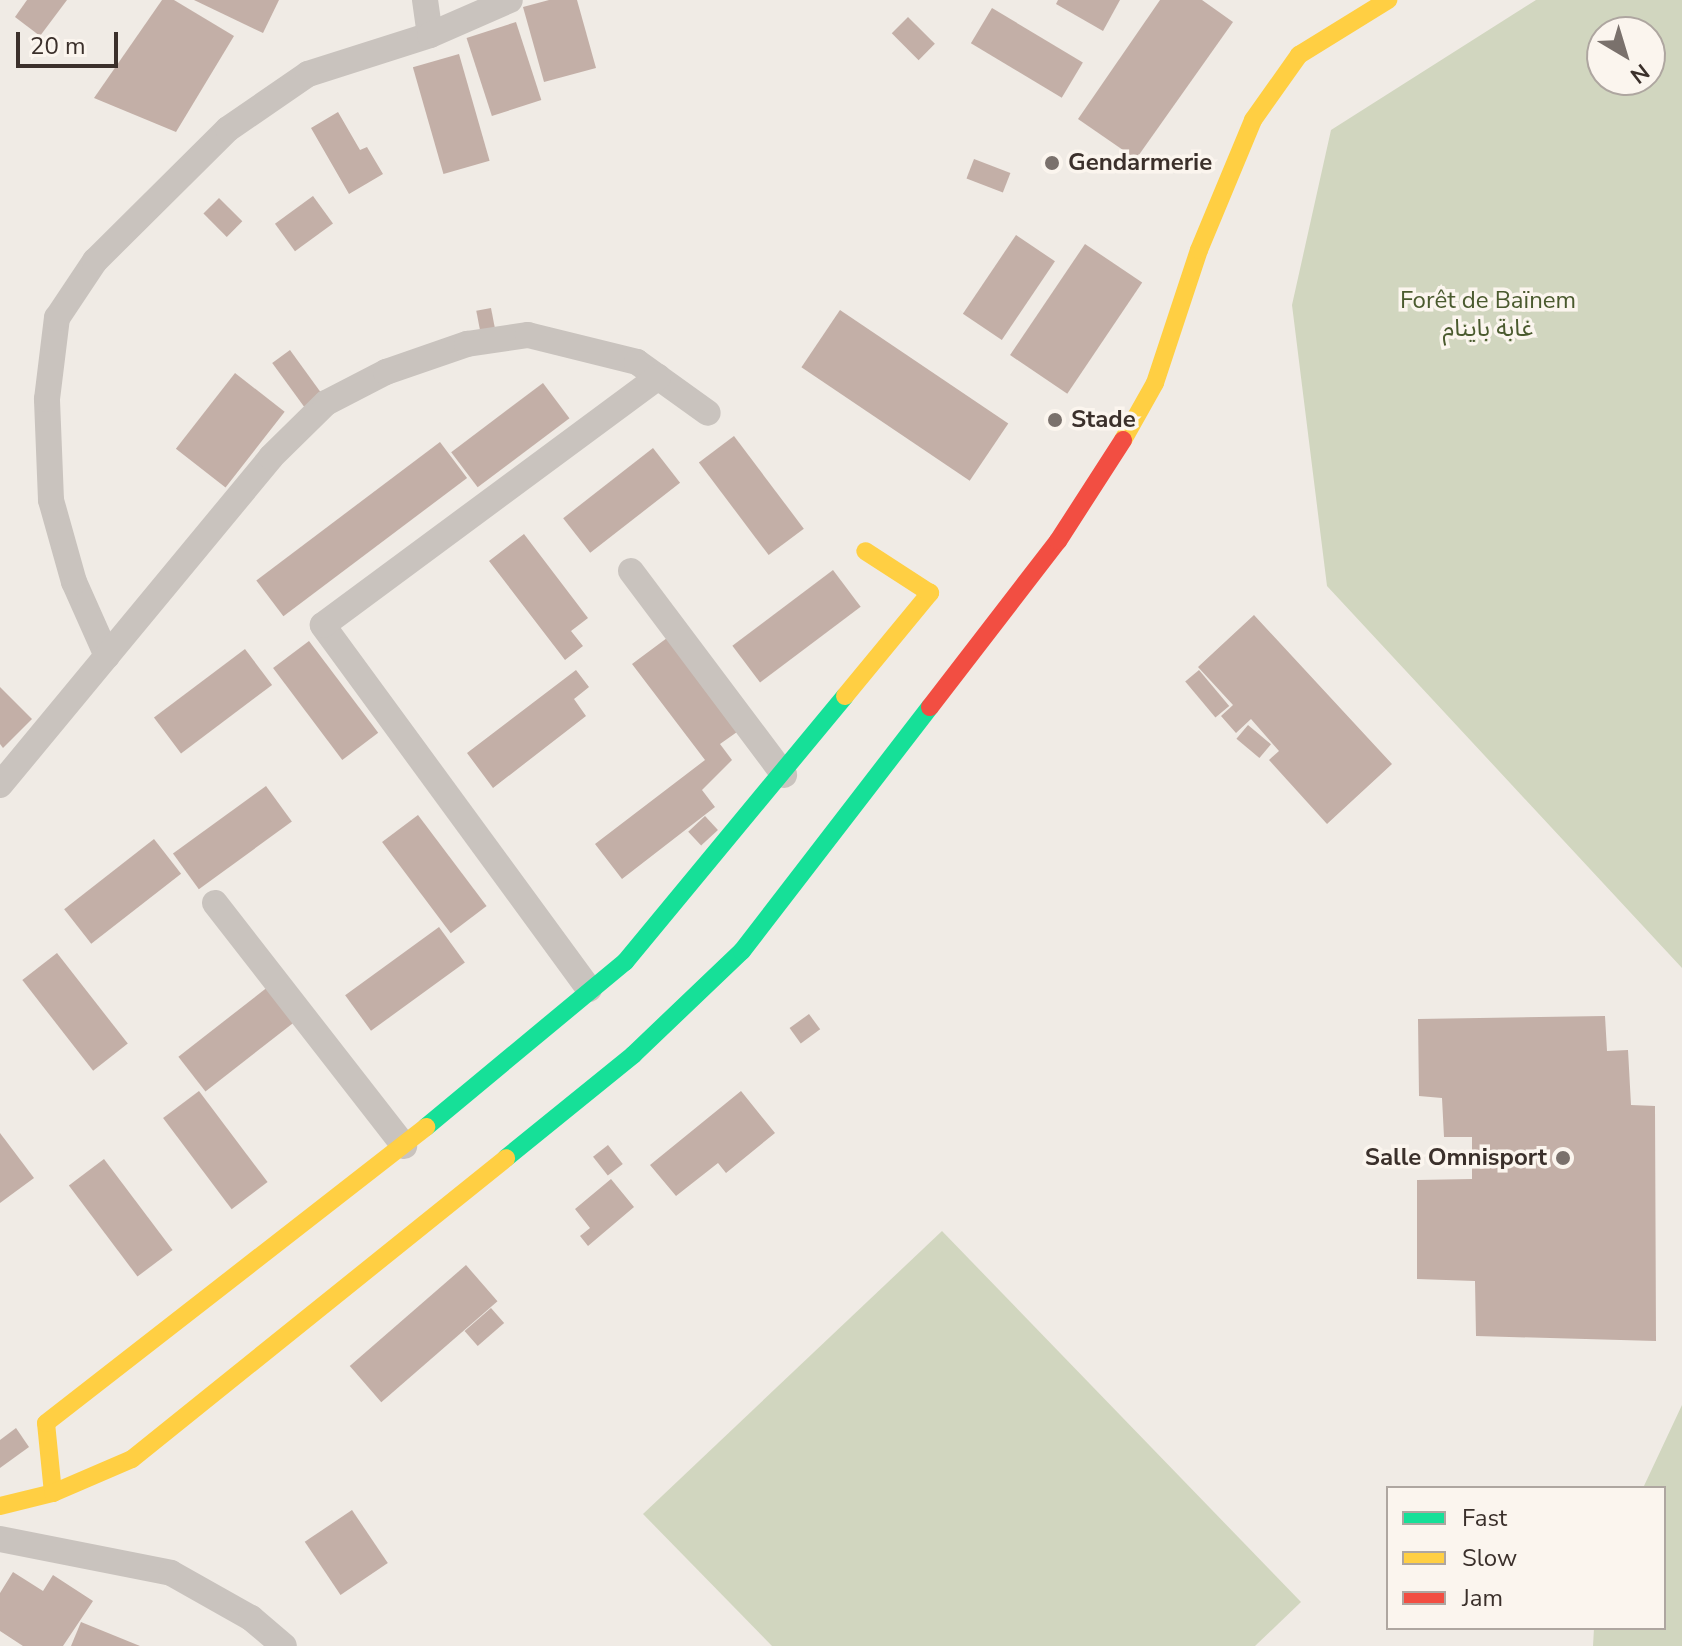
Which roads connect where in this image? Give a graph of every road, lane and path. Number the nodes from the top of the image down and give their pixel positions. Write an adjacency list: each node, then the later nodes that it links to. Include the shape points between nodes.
1 (425, 0): 4 (street)
2 (510, 0): 4 (street)
3 (1388, 0): 15 (main road, via 1299,55 1253,120 1199,250 1155,383 1111,460 1058,541 742,951 633,1055 132,1459)
4 (430, 35): 9 (street, via 308,74 228,129 95,261 57,318 47,399 51,500 74,582)
5 (658, 377): 6 (street); 9 (street, via 637,362 528,335 467,344 386,372 326,403 271,457); 13 (street, via 323,625)
6 (708, 413)
7 (865, 551): 10 (main road, via 930,593)
8 (631, 571): 10 (street)
9 (107, 656): 11 (street)
10 (784, 775): 13 (main road, via 625,962)
11 (0, 785)
12 (215, 903): 14 (street)
13 (589, 989): 14 (main road)
14 (404, 1146): 15 (main road, via 46,1423)
15 (53, 1493): 16 (main road)
16 (0, 1506)
17 (0, 1539): 18 (street, via 171,1573 251,1618)
18 (284, 1646)

